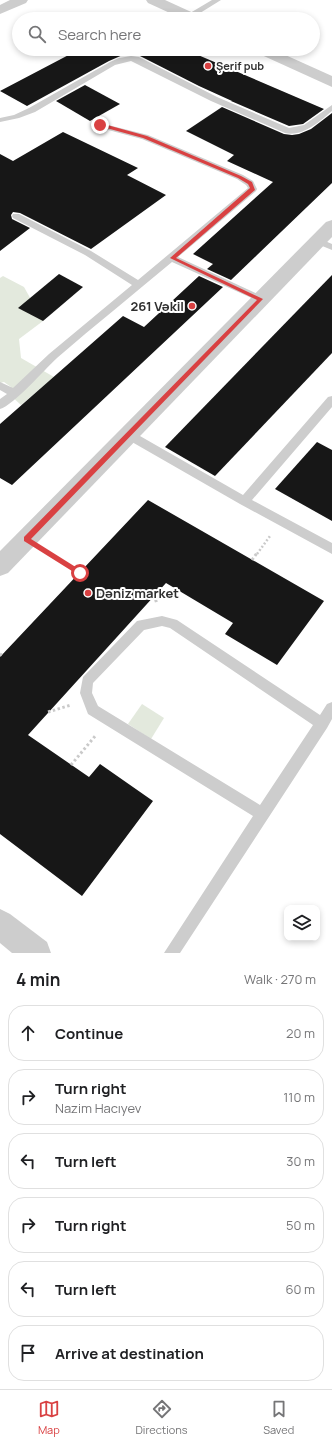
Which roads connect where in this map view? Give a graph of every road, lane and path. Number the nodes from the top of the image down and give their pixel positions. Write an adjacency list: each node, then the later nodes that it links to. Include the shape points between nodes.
1 (21, 0): 4 (street)
2 (153, 0): 5 (street)
3 (217, 0): 6 (lane)
4 (0, 10)
5 (179, 12)
6 (200, 12)
7 (275, 56): 8 (street)
8 (332, 82)
9 (332, 107): 10 (lane, via 306,128 288,131 214,99 136,59 128,58 28,112)
10 (0, 120)
11 (100, 125): 15 (lane, via 145,137 250,183 253,189)
12 (16, 216): 16 (lane, via 88,253)
13 (332, 226): 14 (street)
14 (325, 244): 17 (street)
15 (172, 258): 16 (lane); 17 (lane)
16 (139, 285): 19 (lane, via 52,358)
17 (261, 299): 22 (street)
18 (0, 386): 19 (lane)
19 (15, 393): 21 (lane)
20 (332, 400): 23 (lane)
21 (0, 405)
22 (128, 435): 23 (lane); 26 (street)
23 (244, 501): 24 (lane)
24 (281, 521): 25 (lane); 27 (path)
25 (332, 549)
26 (10, 550): 28 (path)
27 (252, 560)
28 (80, 573)
29 (332, 708): 31 (lane)
30 (109, 719): 31 (lane, via 94,710 86,693 87,681 141,625 164,621 173,624); 32 (path); 33 (lane)
31 (322, 724): 33 (lane)
32 (71, 765)
33 (262, 814): 36 (lane)
34 (0, 924): 35 (street)
35 (36, 953)
36 (171, 953)

